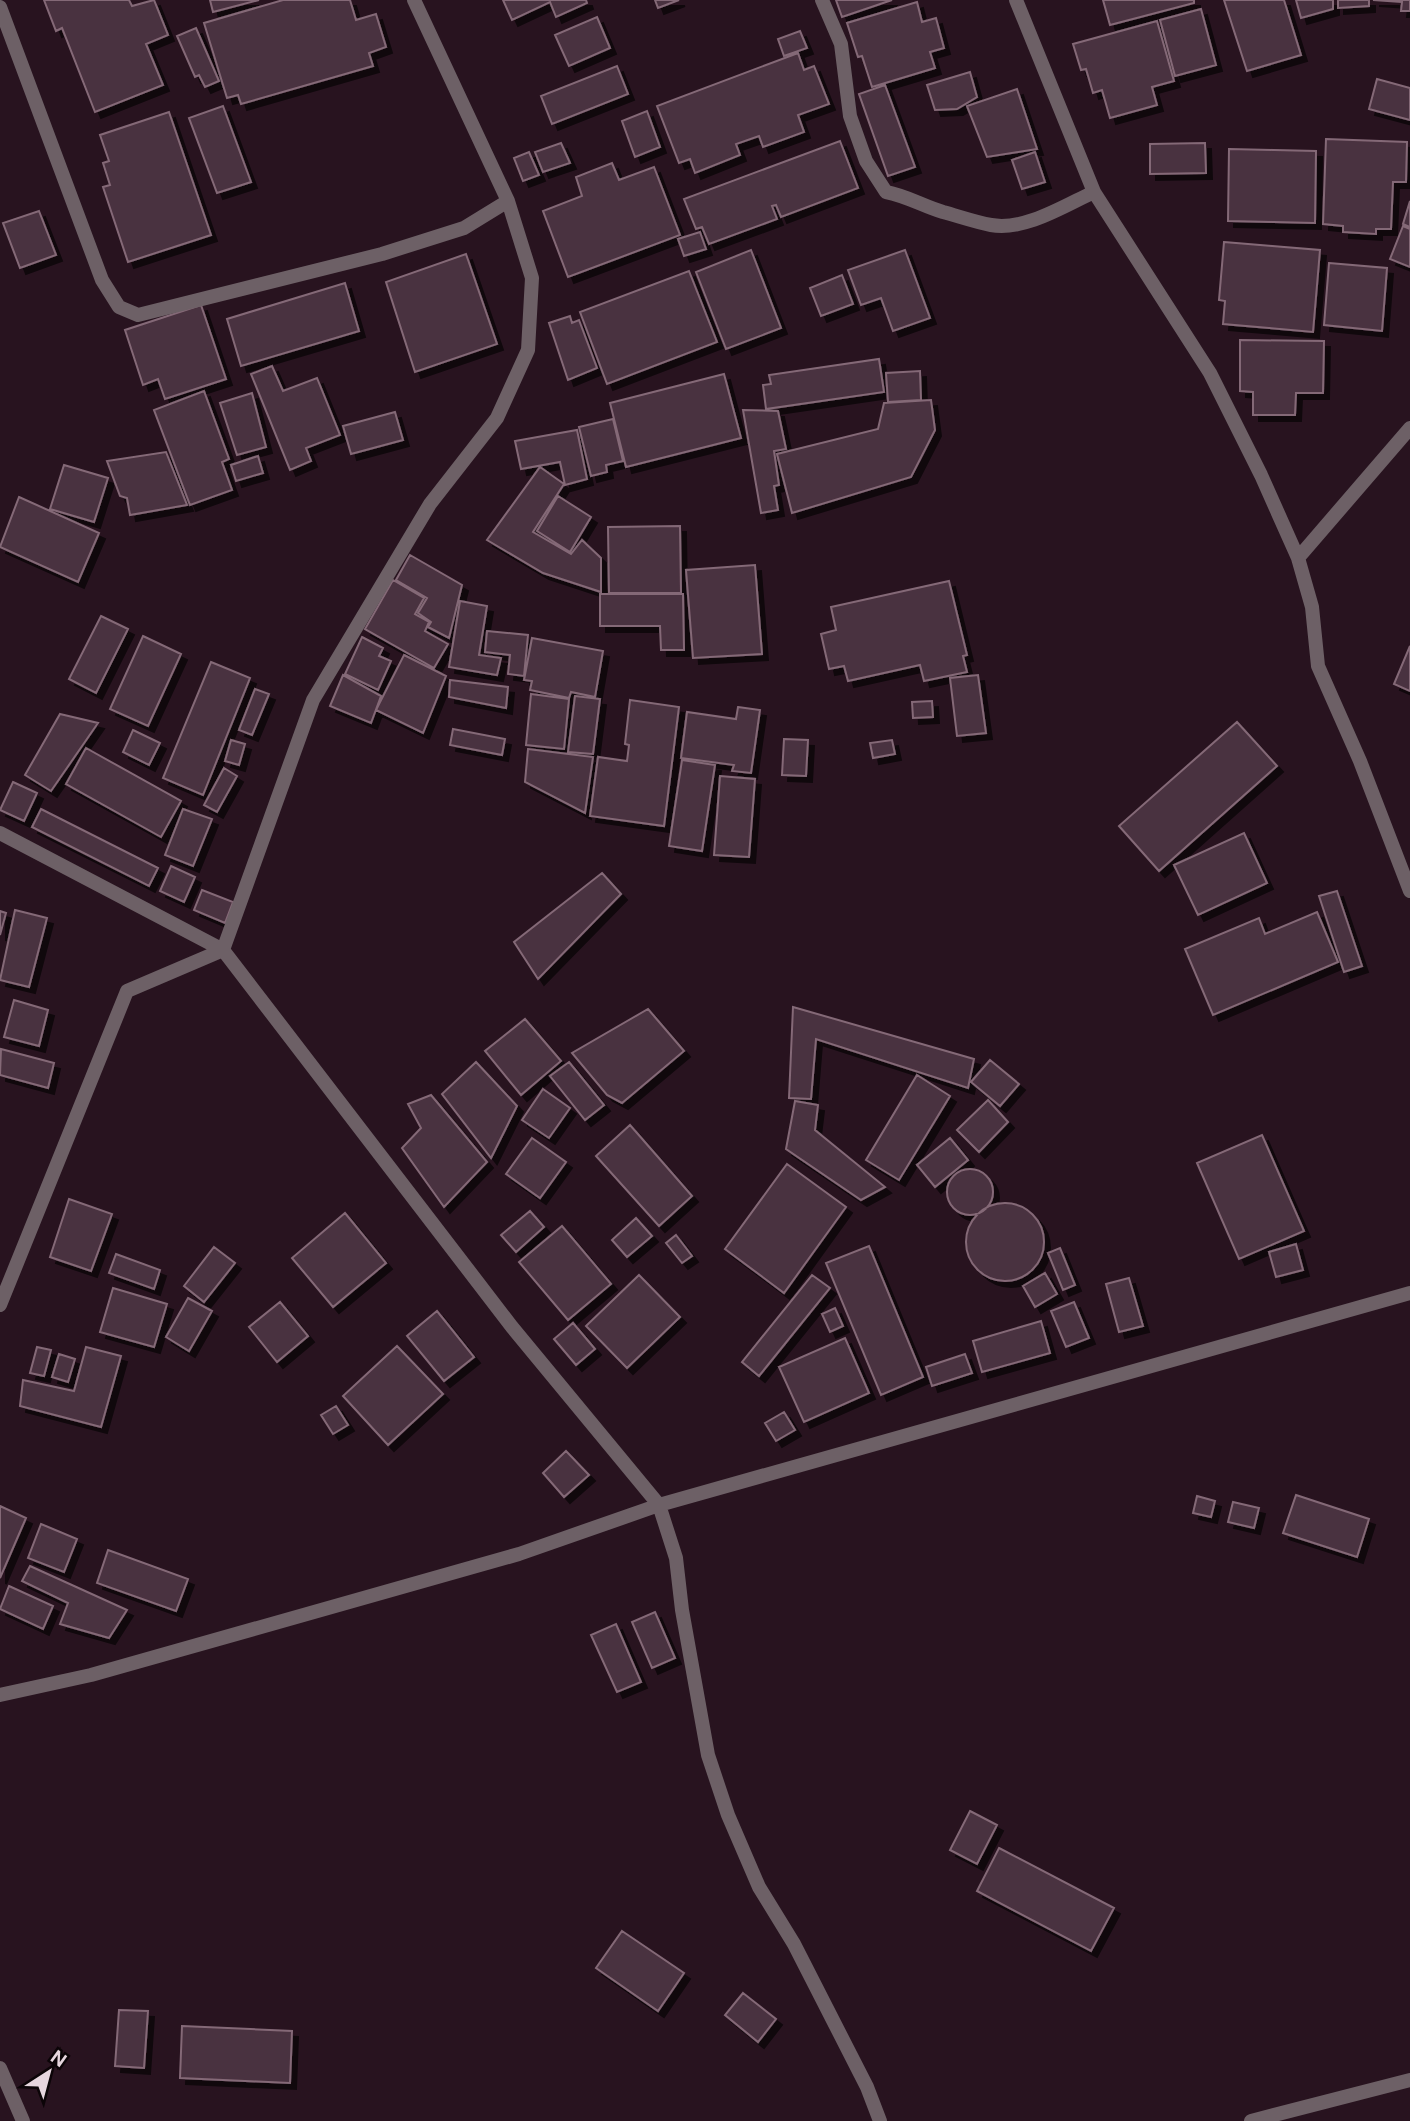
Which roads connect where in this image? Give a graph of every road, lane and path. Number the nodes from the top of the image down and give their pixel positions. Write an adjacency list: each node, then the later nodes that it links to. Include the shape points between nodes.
1 (414, 0): 6 (street)
2 (822, 0): 5 (street, via 841,44 850,116 866,161 886,192 991,225 1011,225 1045,215)
3 (1016, 0): 5 (street)
4 (0, 7): 6 (street, via 102,280 119,307 138,315 464,229)
5 (1094, 192): 8 (street, via 1210,373)
6 (509, 201): 11 (street, via 532,278 528,350 520,371 497,418 430,504 313,700)
7 (1410, 428): 8 (street)
8 (1298, 558): 10 (street, via 1312,607 1318,666)
9 (0, 832): 11 (street)
10 (1410, 891)
11 (223, 950): 13 (street, via 127,991); 14 (street, via 512,1327)
12 (1410, 1293): 14 (street)
13 (0, 1305)
14 (659, 1505): 15 (street, via 506,1558 90,1675); 19 (street, via 677,1558 708,1755 728,1815 759,1887 794,1944)
15 (0, 1695)
16 (0, 2068): 18 (street)
17 (1410, 2080): 20 (street)
18 (23, 2121)
19 (880, 2121)
20 (1251, 2121)

